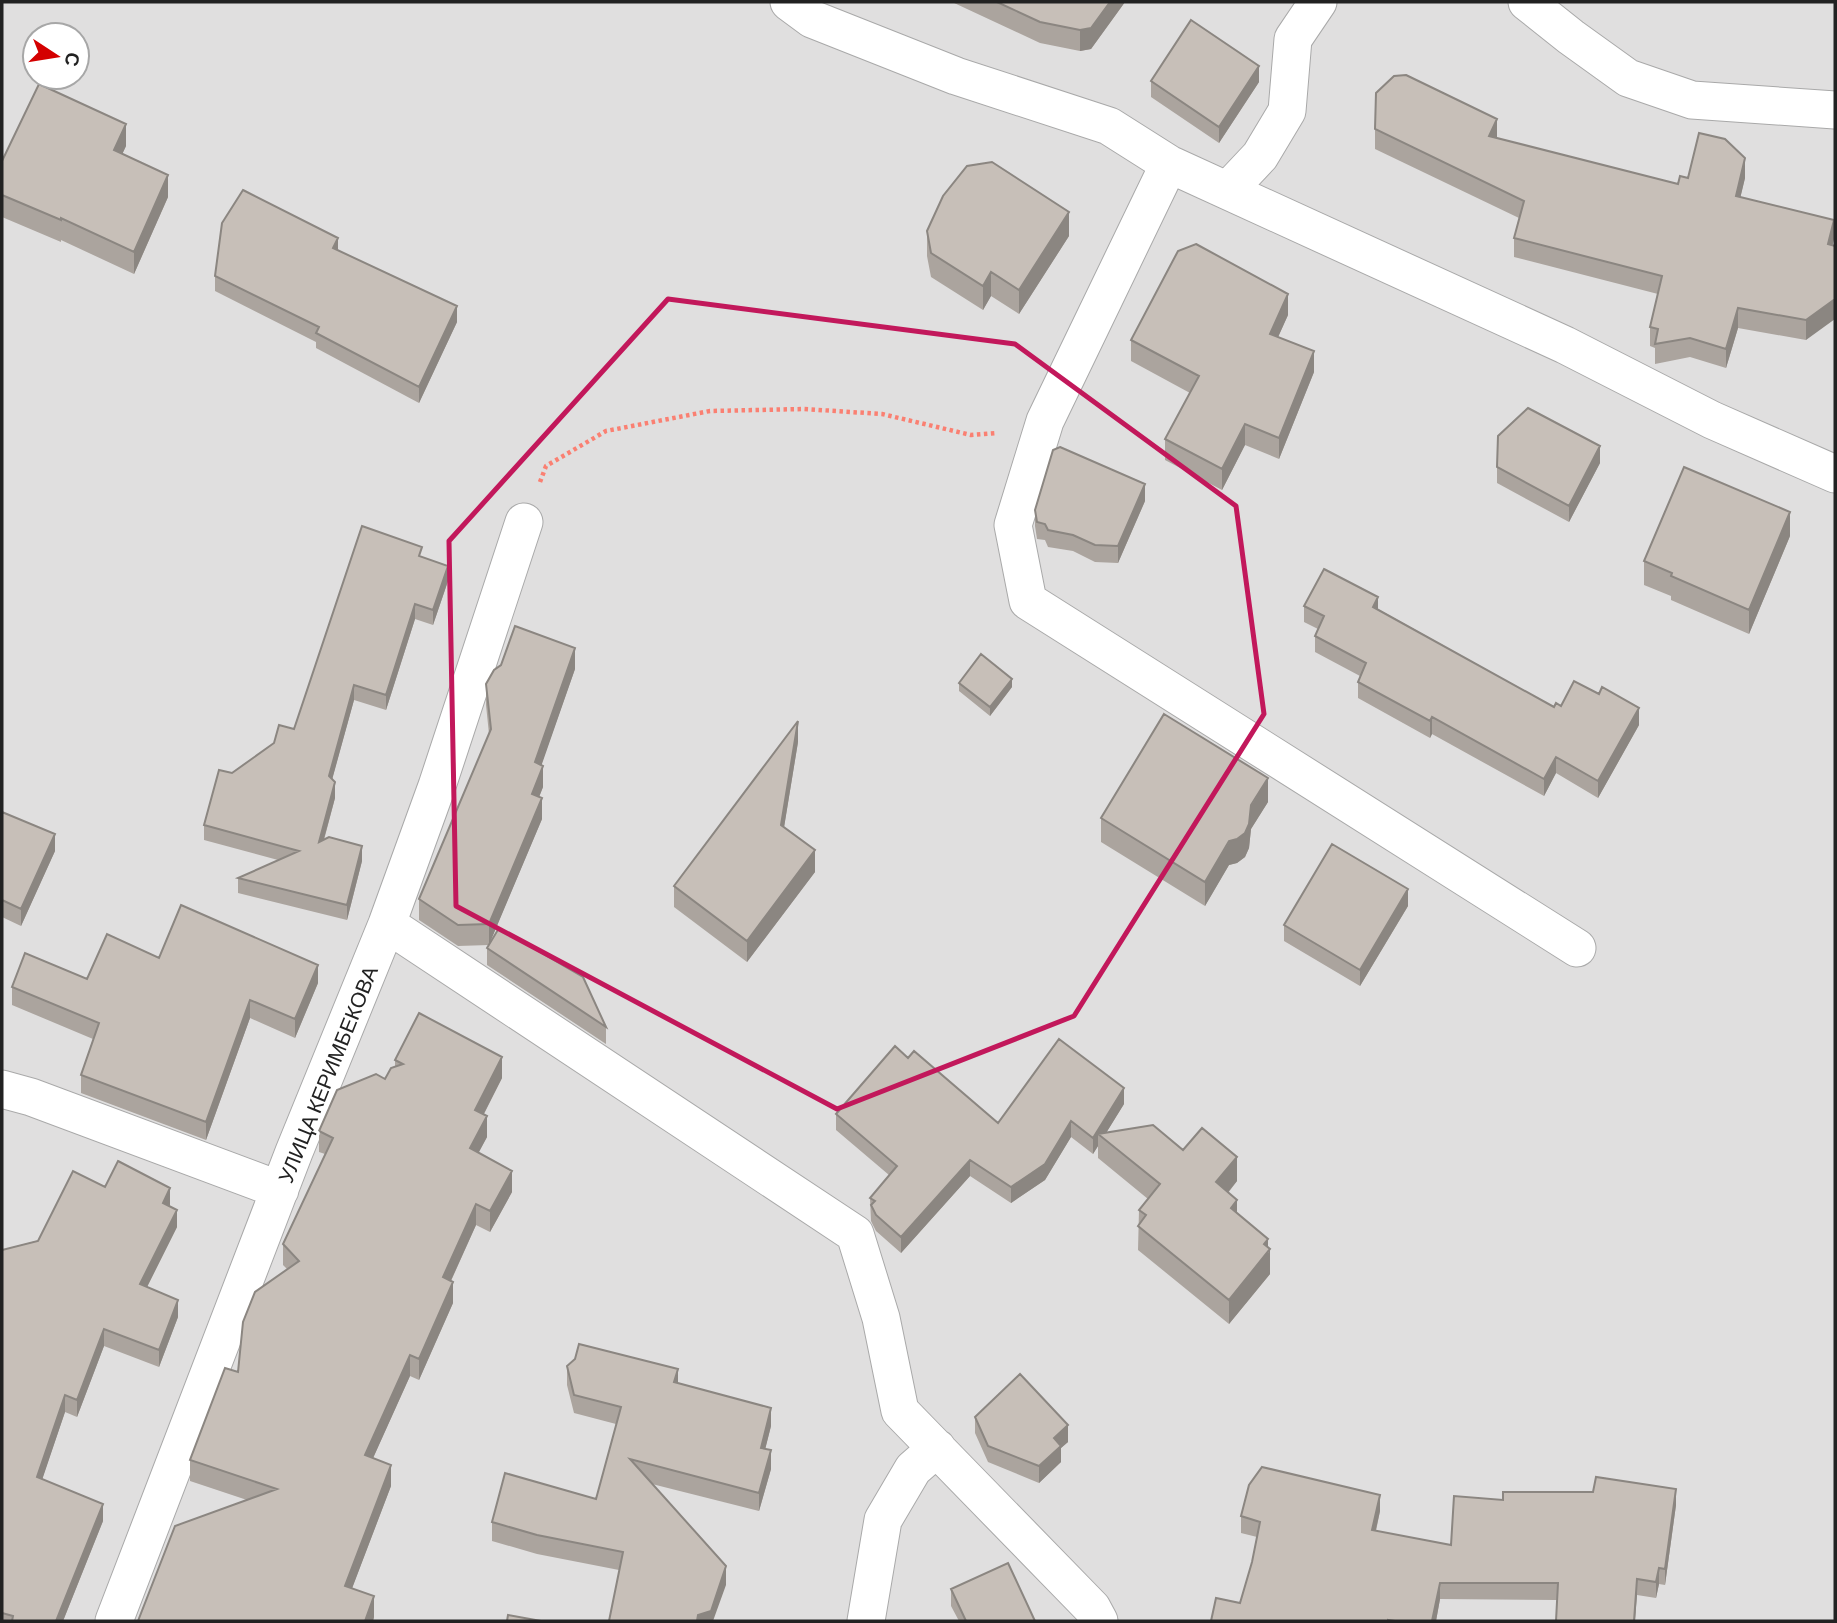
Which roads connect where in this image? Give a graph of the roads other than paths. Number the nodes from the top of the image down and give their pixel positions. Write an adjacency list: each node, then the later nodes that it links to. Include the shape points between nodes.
1 (789, 2): 5 (street, via 812,19 957,76 1109,126)
2 (1318, 2): 6 (street, via 1293,39 1287,111 1260,156)
3 (1527, 2): 4 (street, via 1628,78 1692,100)
4 (1835, 110)
5 (1169, 164): 6 (street); 10 (street, via 1045,421 1013,525 1028,601)
6 (1228, 190): 7 (street)
7 (1835, 474)
8 (524, 522): 9 (street, УЛИЦА КЕРИМБЕКОВА)
9 (387, 924): 12 (street, УЛИЦА КЕРИМБЕКОВА); 13 (street, via 855,1234 881,1318 900,1411)
10 (1577, 948)
11 (2, 1089): 12 (street)
12 (280, 1190): 14 (street, УЛИЦА КЕРИМБЕКОВА)
13 (937, 1448): 15 (street, via 913,1469 883,1520); 16 (street, via 1092,1608)
14 (114, 1621)
15 (866, 1621)
16 (1099, 1621)

